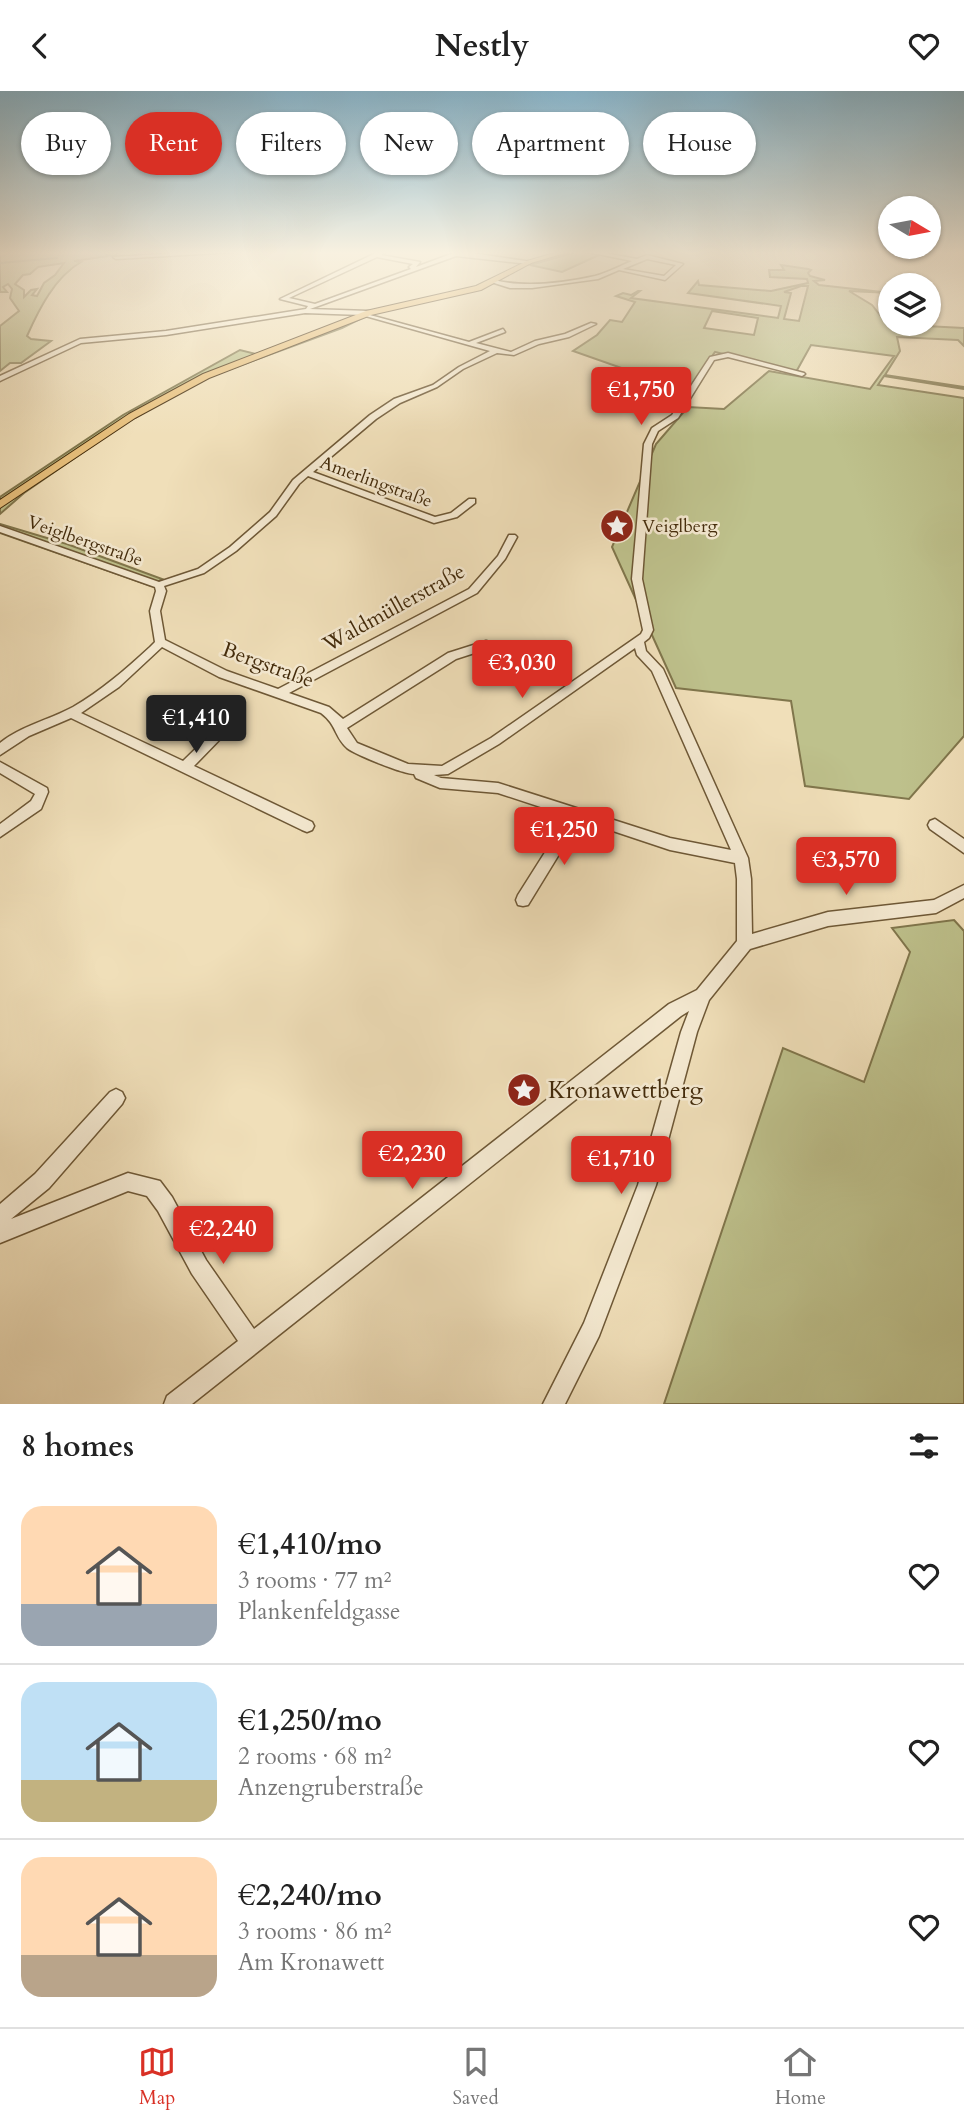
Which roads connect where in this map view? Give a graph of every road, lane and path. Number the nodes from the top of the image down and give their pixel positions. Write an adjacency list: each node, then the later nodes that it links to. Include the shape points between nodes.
1 (297, 312): 10 (street, via 166,334 80,341)
2 (331, 312): 4 (street)
3 (375, 312): 4 (main road)
4 (367, 314): 7 (street); 13 (main road, via 187,385 108,431)
5 (593, 324): 8 (street, via 512,354)
6 (503, 331): 7 (street)
7 (471, 344): 8 (street)
8 (496, 351): 11 (street, via 387,407)
9 (802, 374): 17 (street, via 728,355 715,357 675,416 655,431 648,444 637,579 648,630)
10 (0, 379)
11 (307, 473): 12 (street, Amerlingstraße, via 434,520 454,515); 16 (street, via 270,517 233,549 201,571)
12 (472, 501)
13 (0, 505)
14 (0, 529): 16 (street, Veiglbergstraße)
15 (512, 537): 20 (street, Waldmüllerstraße, via 502,557 473,591)
16 (159, 585): 18 (street, via 155,611)
17 (639, 641): 27 (street, Bergstraße, via 450,769); 33 (street, via 641,652 657,669)
18 (160, 642): 20 (street, Bergstraße, via 213,670); 21 (street, via 118,682)
19 (486, 645): 22 (street, via 452,656)
20 (278, 694): 22 (street, Bergstraße, via 325,710)
21 (71, 713): 24 (street); 26 (street)
22 (340, 727): 27 (street, Bergstraße, via 353,746)
23 (223, 729): 26 (street)
24 (0, 750)
25 (0, 767): 31 (street, via 42,792 36,805)
26 (184, 768): 30 (street)
27 (407, 769): 28 (street, via 440,783 498,787)
28 (576, 815): 33 (street, via 670,844); 35 (street)
29 (935, 825): 32 (street)
30 (307, 826)
31 (0, 831)
32 (964, 847)
33 (741, 858): 36 (street)
34 (964, 891): 36 (street, via 936,906 828,919)
35 (523, 900)
36 (745, 943): 37 (street)
37 (703, 995): 41 (street, via 675,1010); 43 (street, via 647,1185 592,1329)
38 (116, 1098): 39 (street, via 42,1181)
39 (0, 1216)
40 (0, 1233): 41 (street, via 128,1182 153,1188)
41 (251, 1343): 42 (street)
42 (175, 1404)
43 (554, 1404)

